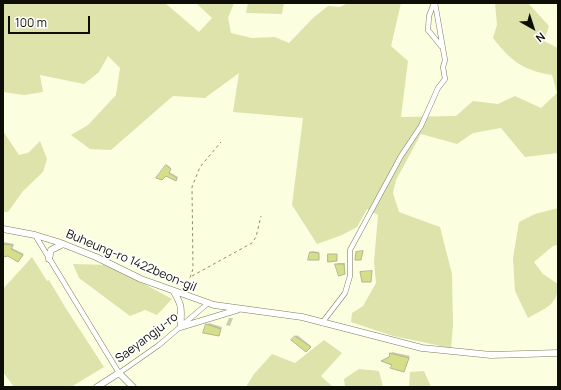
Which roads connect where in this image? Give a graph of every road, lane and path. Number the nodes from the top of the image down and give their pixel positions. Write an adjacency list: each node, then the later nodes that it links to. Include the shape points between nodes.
1 (435, 3): 2 (street); 2 (street, via 429,16 428,30)
2 (442, 47): 14 (street, via 445,79 350,250 350,276 345,293)
3 (221, 142): 9 (path, via 200,167 192,186)
4 (261, 216): 9 (path, via 252,243)
5 (3, 229): 6 (street, Buheung-ro 1422beon-gil)
6 (35, 235): 7 (street, Buheung-ro 1422beon-gil); 8 (street)
7 (64, 244): 8 (street, via 51,250); 10 (street, Buheung-ro 1422beon-gil)
8 (49, 259): 17 (street)
9 (191, 276): 11 (path)
10 (174, 292): 11 (street, Buheung-ro 1422beon-gil); 15 (street, via 183,311)
11 (184, 295): 12 (street, Buheung-ro 1422beon-gil)
12 (207, 304): 13 (street, Buheung-ro 1422beon-gil); 15 (street, Saeyangju-ro)
13 (238, 309): 14 (street, Buheung-ro 1422beon-gil, via 302,317); 15 (street)
14 (322, 323): 16 (street, Buheung-ro 1422beon-gil, via 422,348 491,355)
15 (181, 327): 17 (street, Saeyangju-ro)
16 (558, 353)
17 (119, 373): 18 (street, Saeyangju-ro); 19 (street)
18 (97, 387)
19 (133, 387)

